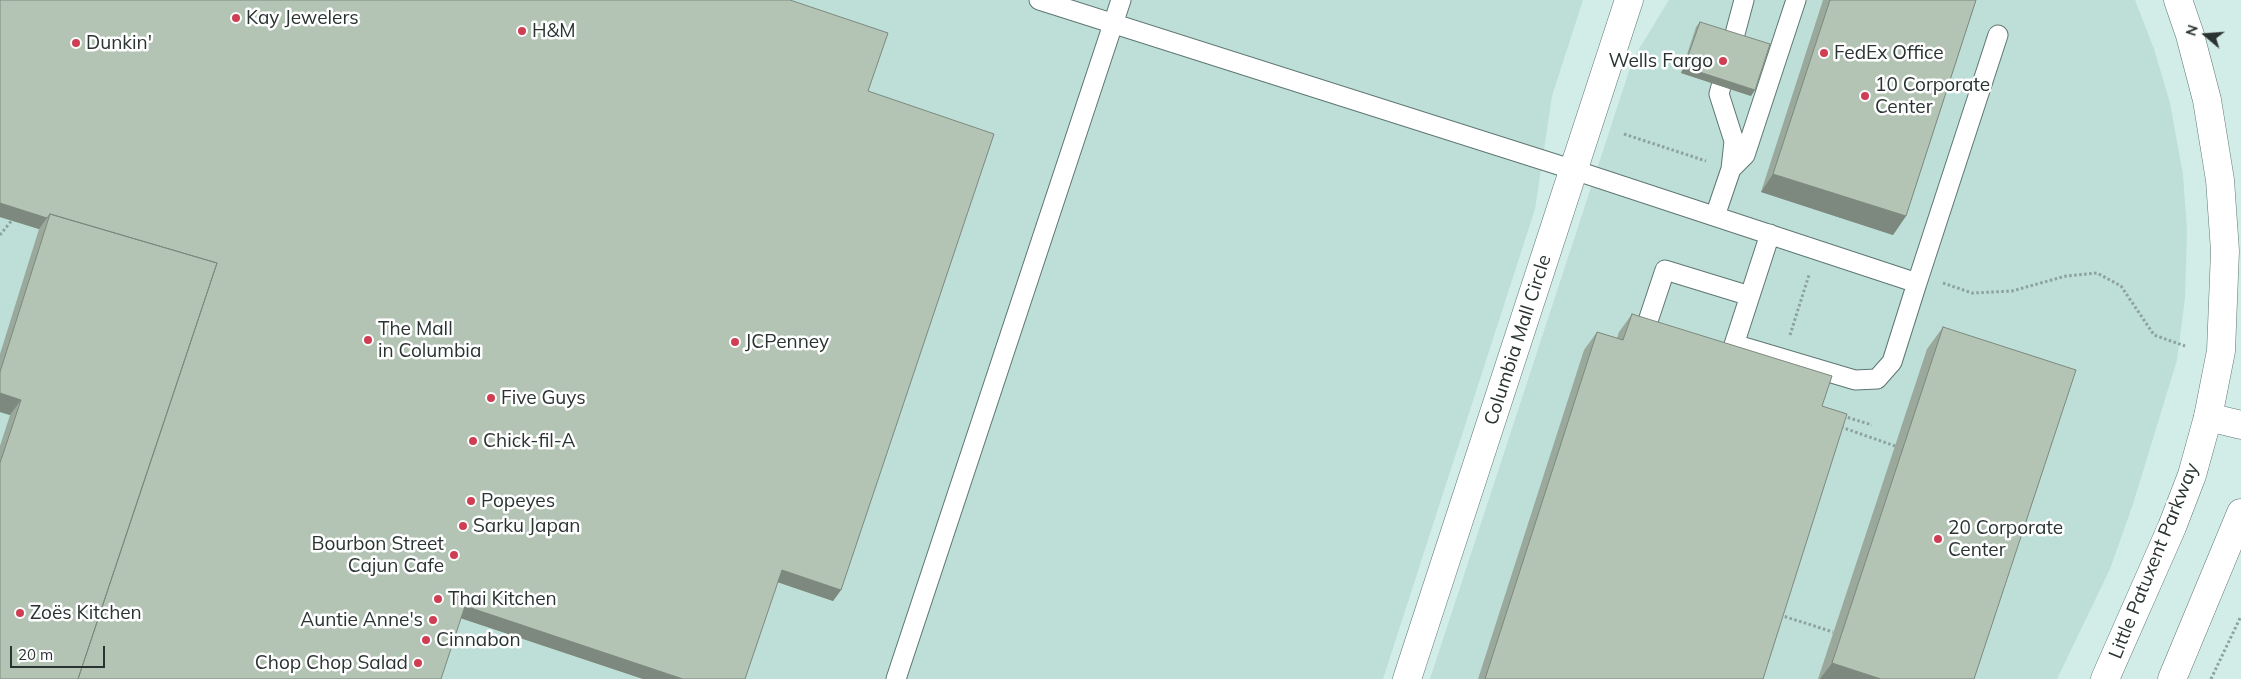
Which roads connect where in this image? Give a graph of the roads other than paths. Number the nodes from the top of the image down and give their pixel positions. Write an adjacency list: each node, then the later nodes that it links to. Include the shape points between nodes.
1 (1039, 0): 7 (lane)
2 (1121, 0): 7 (lane)
3 (1629, 0): 10 (main road, Columbia Mall Circle)
4 (1744, 0): 9 (lane, via 1719,94 1734,141)
5 (1796, 0): 9 (lane, via 1746,154)
6 (2178, 0): 18 (main road, Little Patuxent Parkway, via 2206,100 2220,180 2225,251 2221,351)
7 (1113, 24): 10 (lane); 21 (lane)
8 (1998, 35): 13 (lane)
9 (1722, 166): 11 (lane)
10 (1574, 170): 11 (lane); 22 (main road, Columbia Mall Circle)
11 (1716, 216): 12 (lane)
12 (1770, 234): 13 (lane); 14 (lane)
13 (1917, 283): 16 (lane, via 1892,362 1877,379 1855,380)
14 (1750, 296): 15 (lane, via 1665,270); 16 (lane)
15 (1642, 339)
16 (1734, 344): 17 (lane)
17 (1727, 365)
18 (2208, 417): 19 (main road); 23 (main road, Little Patuxent Parkway, via 2192,474 2172,527)
19 (2241, 425)
20 (2241, 513): 24 (main road)
21 (896, 679)
22 (1407, 679)
23 (2105, 679)
24 (2172, 679)

